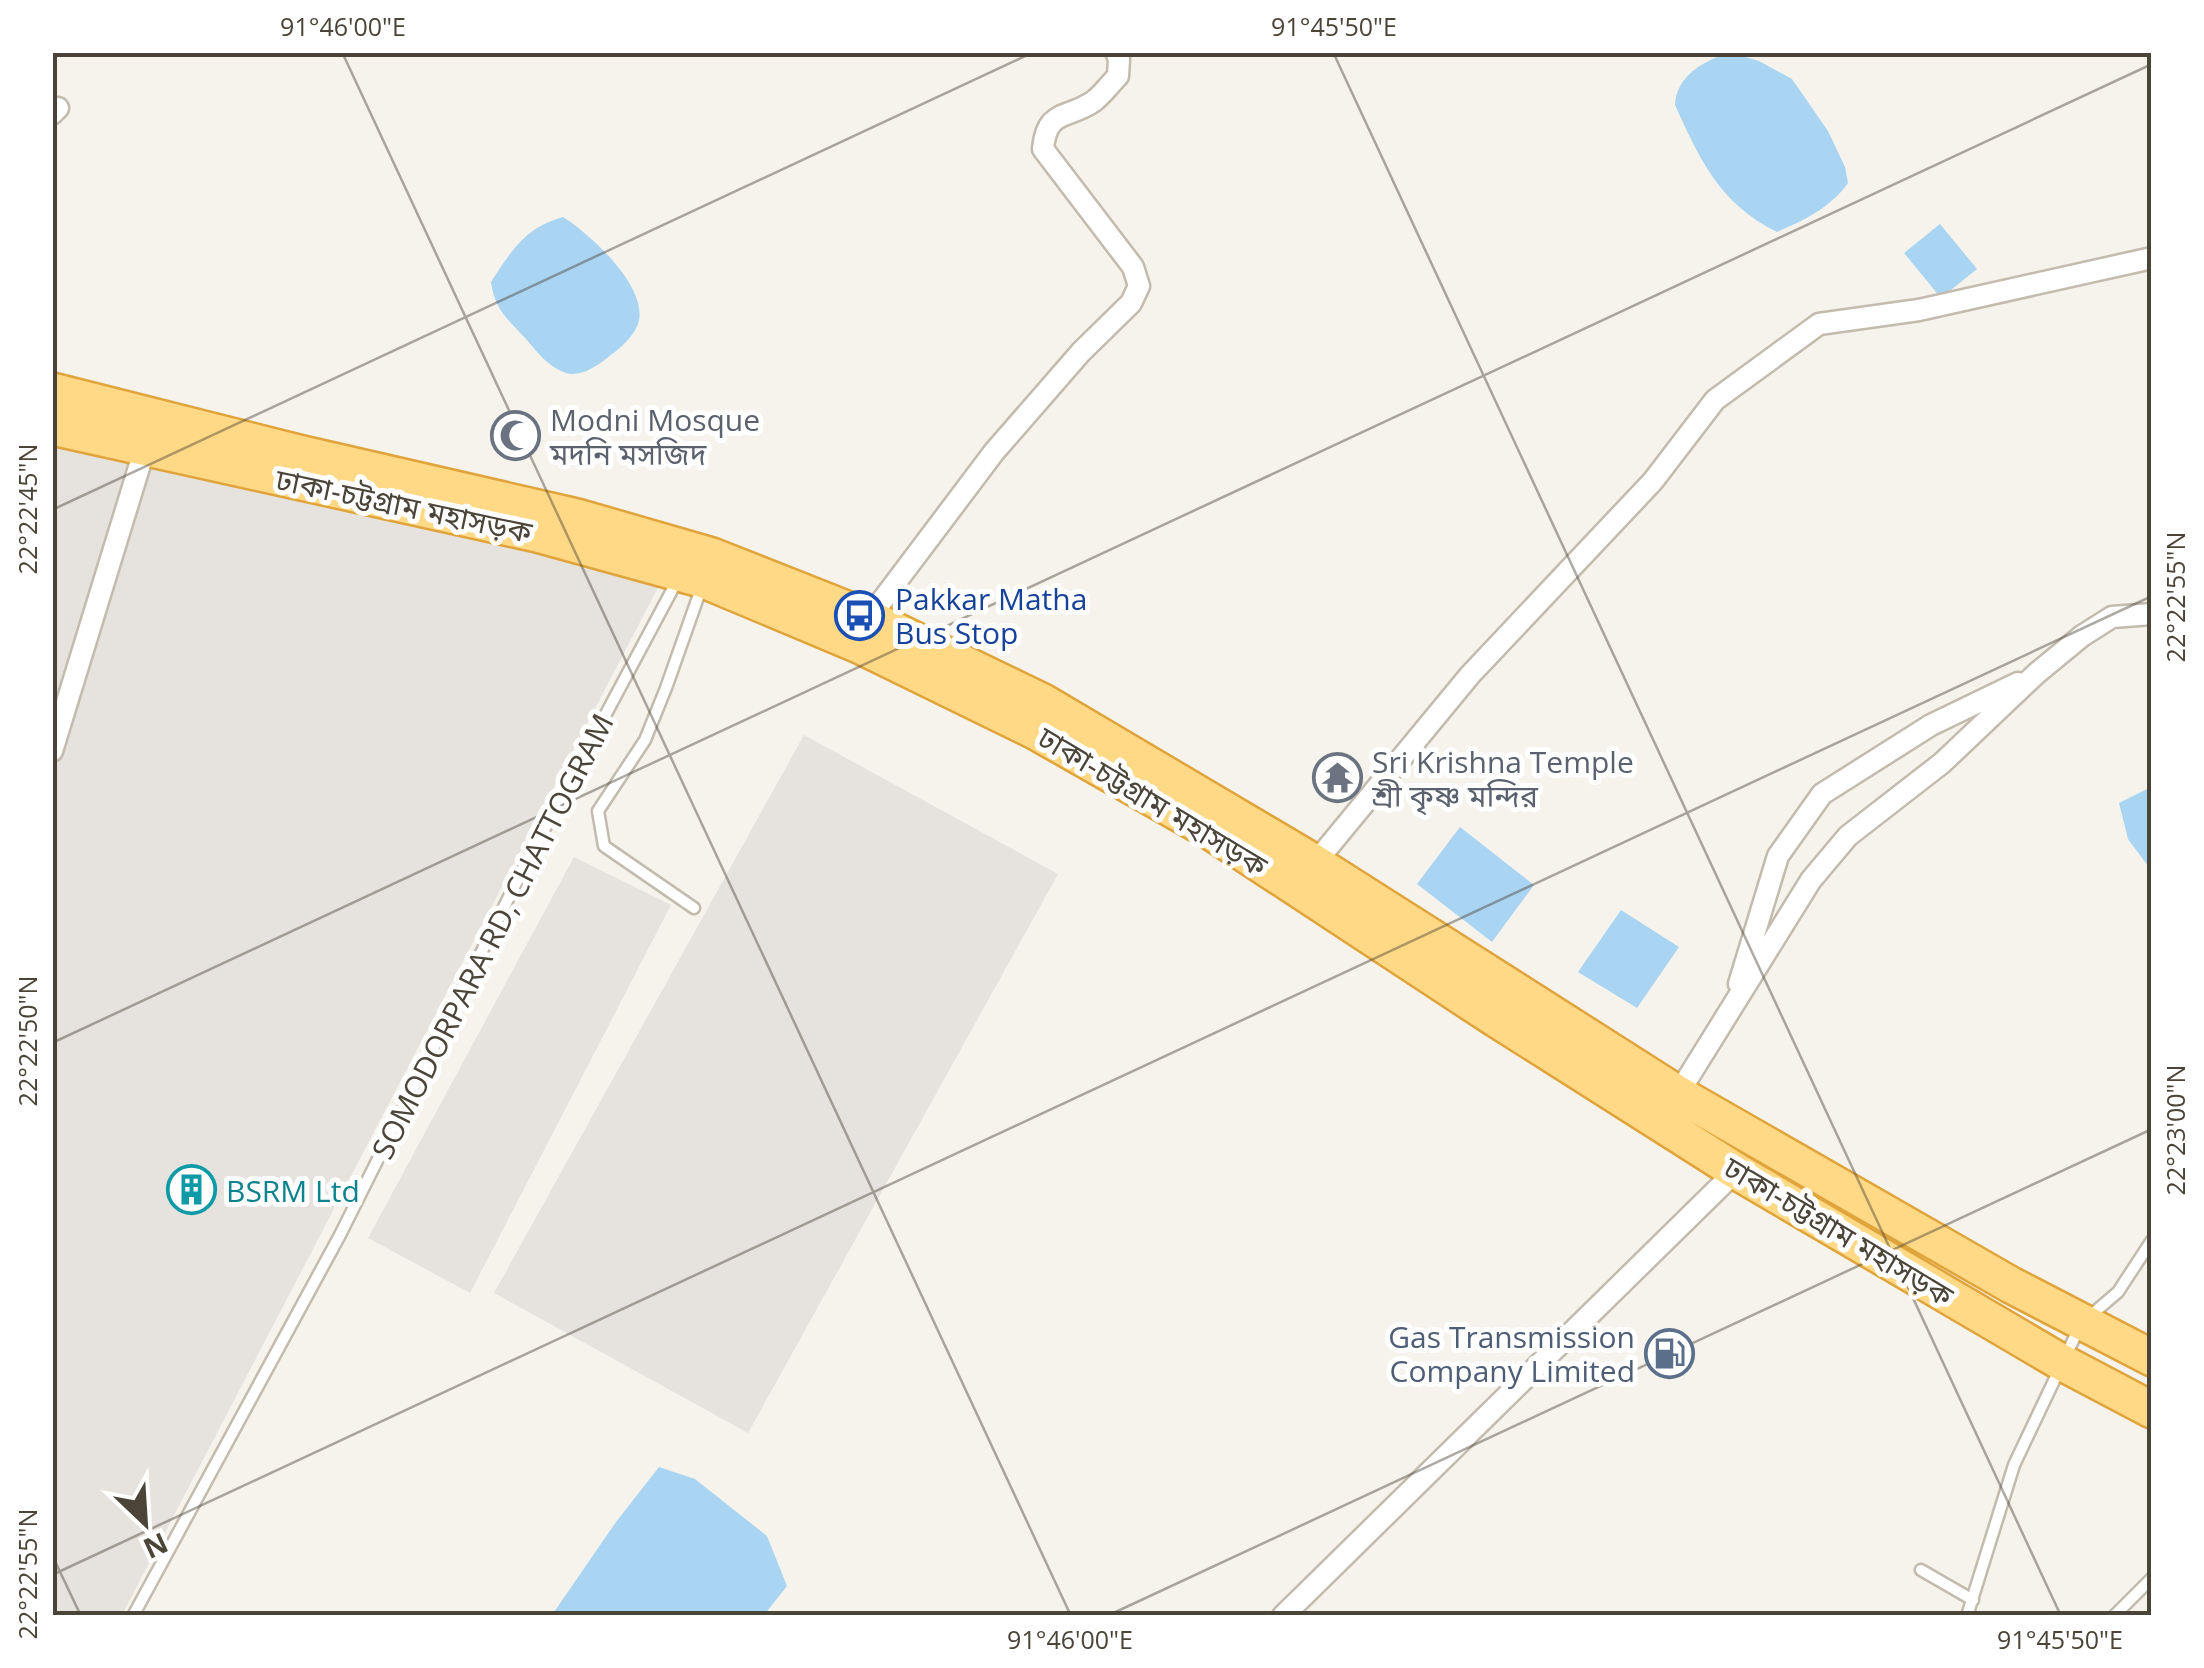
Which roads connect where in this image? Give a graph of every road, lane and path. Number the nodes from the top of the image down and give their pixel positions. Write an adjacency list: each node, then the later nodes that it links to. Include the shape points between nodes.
1 (1116, 52): 8 (street, via 1118,76 1093,102 1054,120 1043,150 1133,267 1140,286 994,452)
2 (2152, 258): 11 (street, via 1919,310 1819,324 1714,400 1653,481 1470,675)
3 (52, 391): 8 (highway, ঢাকা-চট্টগ্রাম মহাসড়ক, via 576,517 712,556)
4 (52, 427): 5 (highway, ঢাকা-চট্টগ্রাম মহাসড়ক)
5 (145, 448): 6 (highway, ঢাকা-চট্টগ্রাম মহাসড়ক, via 537,534); 10 (street)
6 (692, 576): 12 (lane, via 666,688 645,740 598,811 604,846); 15 (highway, ঢাকা-চট্টগ্রাম মহাসড়ক, via 859,645 1035,730 1207,829); 24 (lane, SOMODORPARA RD, CHATTOGRAM, via 521,873 340,1236)
7 (2152, 614): 9 (street, via 2112,617)
8 (869, 618): 11 (highway, ঢাকা-চট্টগ্রাম মহাসড়ক, via 1043,702)
9 (2038, 674): 13 (street, via 1942,763 1848,836 1810,880); 13 (street, via 1931,725 1822,794 1778,856)
10 (52, 751)
11 (1315, 862): 14 (highway, ঢাকা-চট্টগ্রাম মহাসড়ক)
12 (694, 908)
13 (1733, 1006): 14 (street)
14 (1678, 1094): 17 (highway, ঢাকা-চট্টগ্রাম মহাসড়ক)
15 (1736, 1170): 19 (highway, ঢাকা-চট্টগ্রাম মহাসড়ক); 25 (street)
16 (2152, 1240): 17 (lane, via 2118,1292)
17 (2082, 1323): 18 (highway, ঢাকা-চট্টগ্রাম মহাসড়ক); 19 (lane)
18 (2152, 1358)
19 (2062, 1362): 20 (highway, ঢাকা-চট্টগ্রাম মহাসড়ক); 23 (lane, via 2014,1465)
20 (2152, 1410)
21 (1921, 1570): 23 (lane)
22 (2152, 1578): 27 (lane)
23 (1973, 1600): 26 (lane)
24 (133, 1616)
25 (1283, 1616)
26 (1967, 1616)
27 (2114, 1616)

